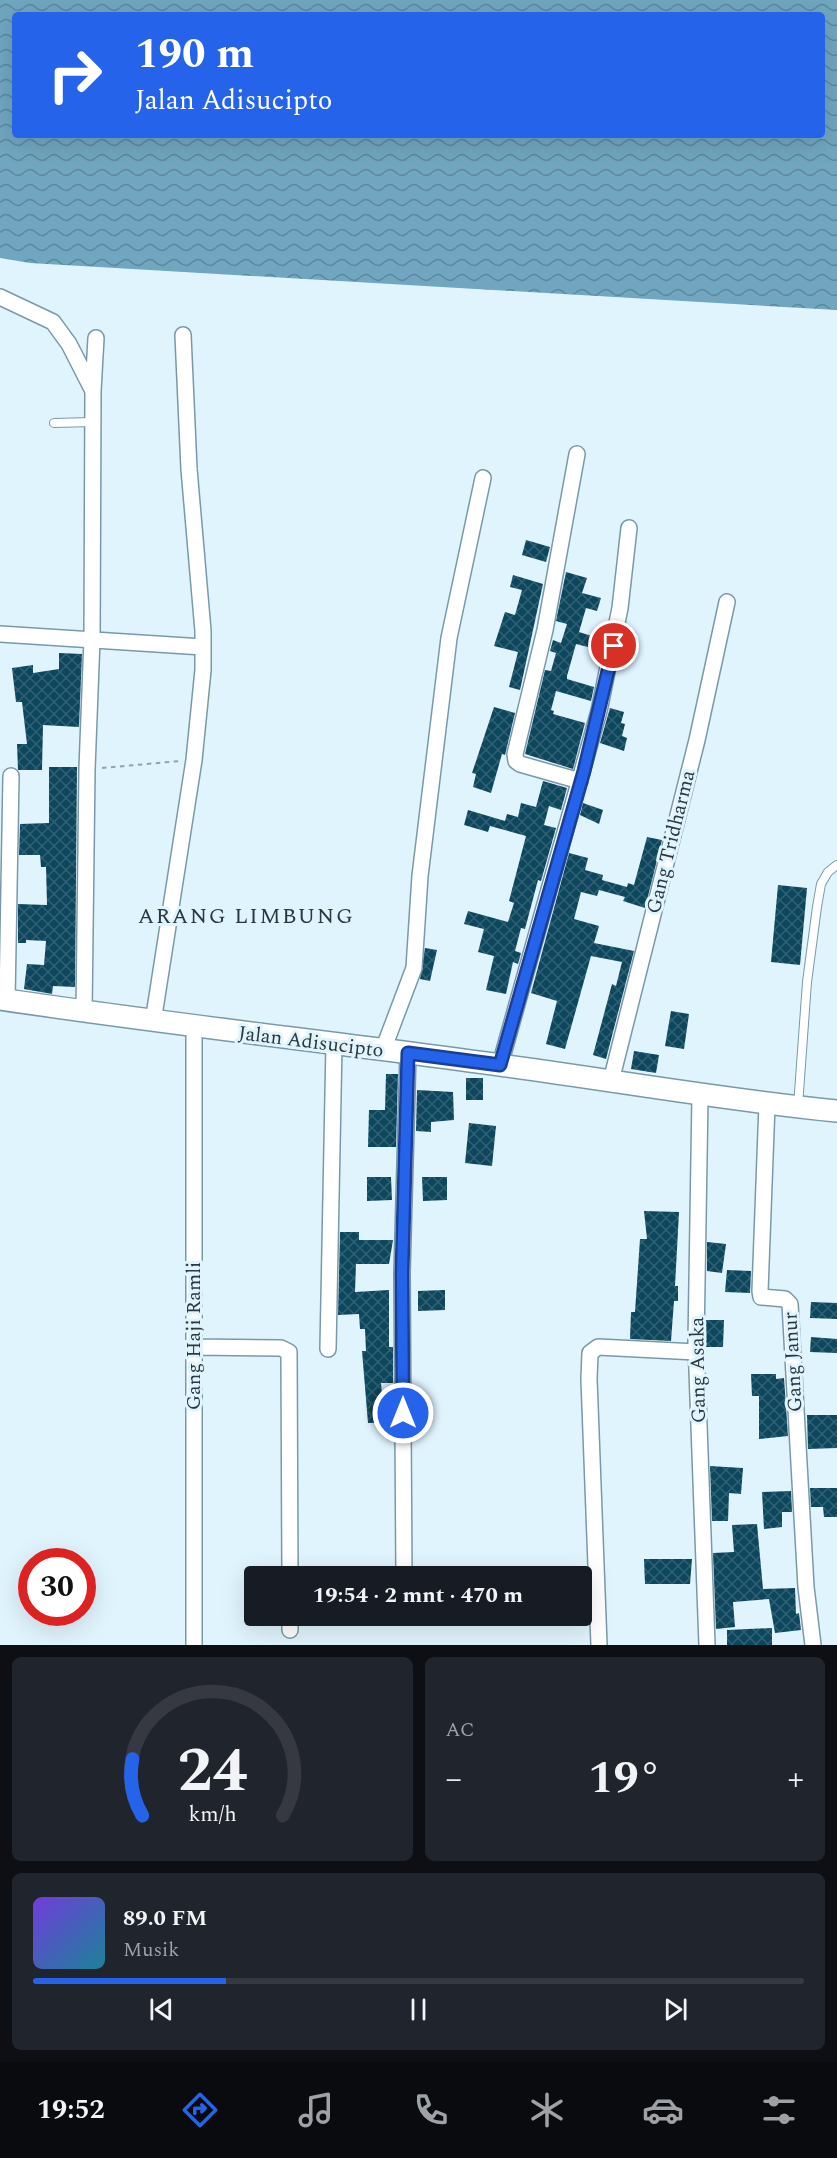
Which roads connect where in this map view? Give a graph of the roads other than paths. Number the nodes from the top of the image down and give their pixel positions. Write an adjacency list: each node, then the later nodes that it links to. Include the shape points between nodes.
1 (0, 297): 4 (street, via 53,322)
2 (183, 335): 13 (street)
3 (96, 338): 4 (street)
4 (93, 391): 5 (street)
5 (93, 422): 6 (lane); 12 (street)
6 (54, 423)
7 (577, 454): 15 (street, via 545,630 515,754 520,764)
8 (483, 478): 22 (street, via 449,638 420,876 414,969)
9 (629, 528): 15 (street, via 614,646)
10 (727, 602): 25 (street, Gang Tridharma, via 697,740)
11 (0, 634): 12 (street)
12 (92, 639): 13 (street); 18 (street)
13 (203, 647): 19 (street, via 194,760)
14 (11, 776): 17 (street)
15 (580, 781): 24 (street)
16 (837, 865): 28 (lane, via 821,884 817,907)
17 (3, 999): 18 (main road, Jalan Adisucipto)
18 (84, 1011): 19 (main road, Jalan Adisucipto)
19 (153, 1022): 20 (main road, Jalan Adisucipto)
20 (194, 1027): 21 (main road, Jalan Adisucipto); 30 (street, Gang Haji Ramli)
21 (334, 1044): 22 (main road, Jalan Adisucipto); 31 (street)
22 (383, 1050): 23 (main road, Jalan Adisucipto)
23 (408, 1053): 24 (main road, Jalan Adisucipto); 34 (street, via 402,1273)
24 (500, 1065): 25 (main road, Jalan Adisucipto)
25 (610, 1081): 26 (main road, Jalan Adisucipto)
26 (700, 1095): 27 (main road, Jalan Adisucipto); 32 (street, Gang Asaka)
27 (767, 1104): 28 (main road, Jalan Adisucipto); 38 (street, Gang Janur, via 760,1291 761,1298 785,1299 790,1304 806,1587)
28 (798, 1107): 29 (main road, Jalan Adisucipto)
29 (837, 1112)
30 (194, 1347): 33 (street, via 281,1348 289,1352); 35 (street, Gang Haji Ramli)
31 (328, 1349)
32 (696, 1352): 36 (street, via 598,1347 590,1353); 37 (street, Gang Asaka)
33 (290, 1566)
34 (404, 1566)
35 (195, 1645)
36 (598, 1645)
37 (707, 1645)
38 (813, 1645)

